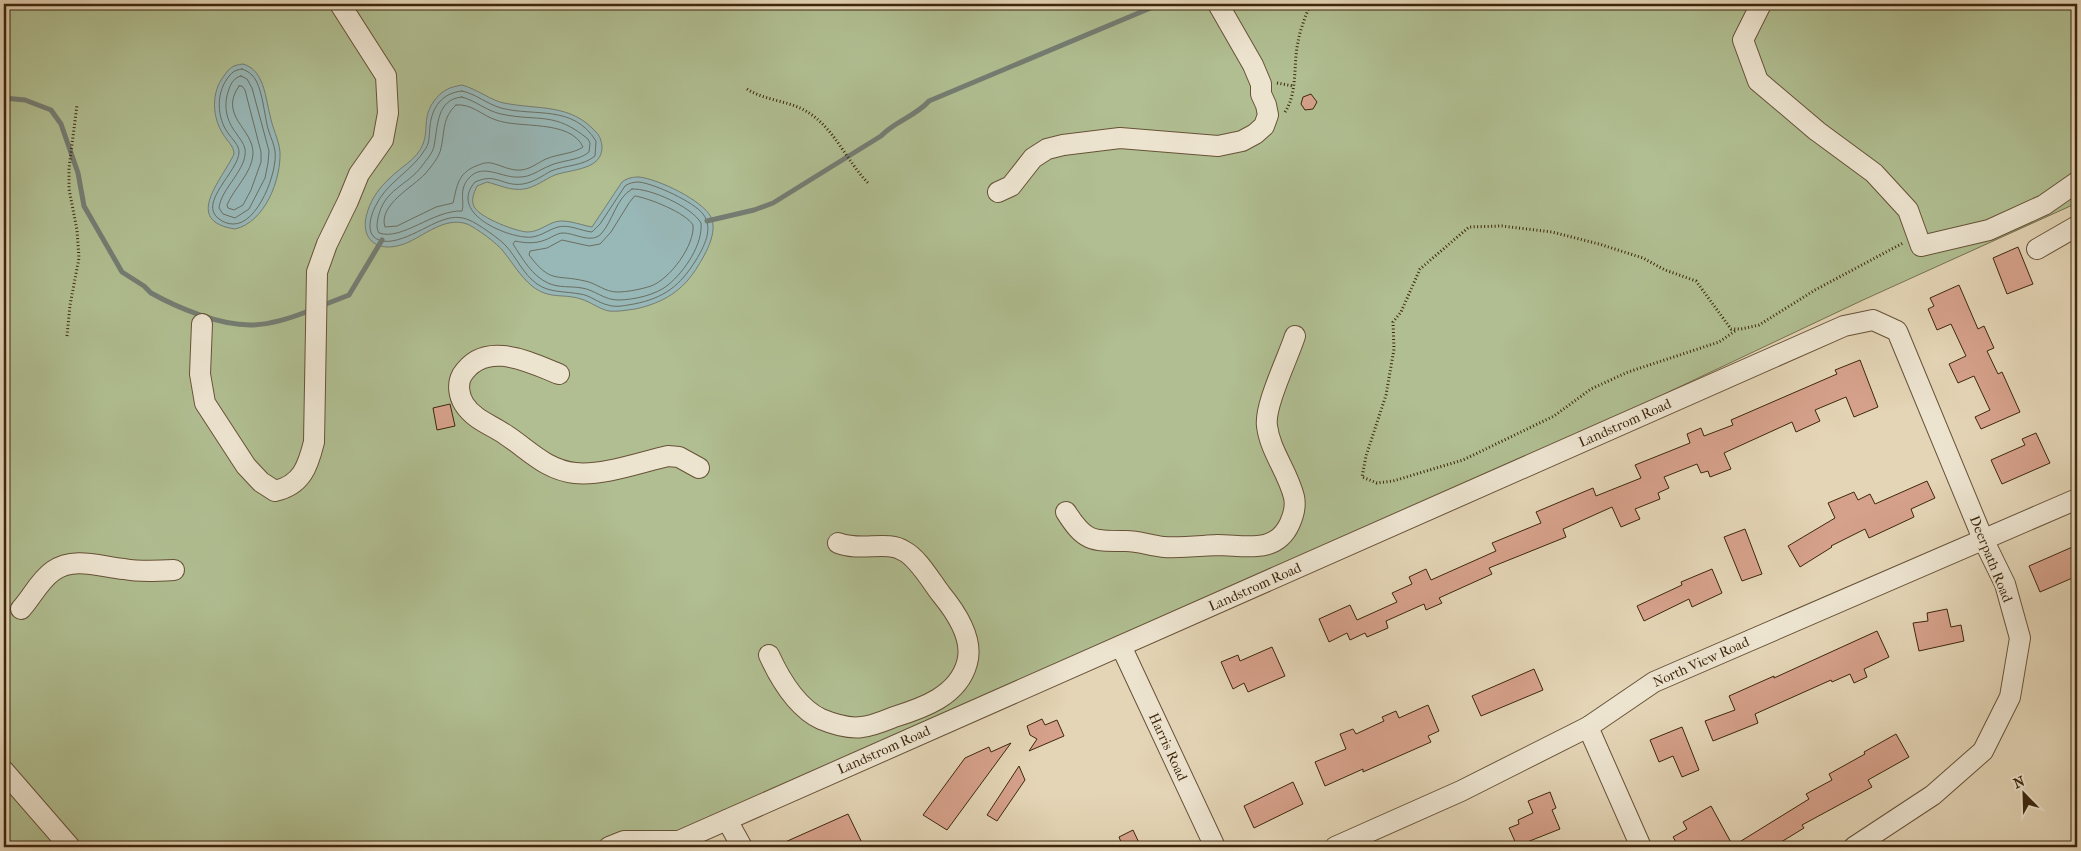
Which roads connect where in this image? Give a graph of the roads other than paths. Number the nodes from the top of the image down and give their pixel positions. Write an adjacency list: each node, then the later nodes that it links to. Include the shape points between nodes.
1 (340, 4): 8 (street, via 386,76 388,113 382,140 359,174 326,244 317,272 314,442 305,468 284,488 261,482 246,466 204,403 200,374)
2 (1218, 4): 5 (street, via 1257,73 1268,115 1264,126 1230,145 1120,138 1063,145 1047,149 1033,158 1011,186)
3 (1761, 4): 4 (street, via 1743,40 1758,81 1817,131 1874,173 1908,210 1921,246 1989,230 2044,204)
4 (2077, 182)
5 (998, 192)
6 (2077, 226): 7 (street)
7 (2037, 249)
8 (202, 324)
9 (1897, 331): 15 (street, Deerpath Road); 19 (street, Landstrom Road, via 1873,320 1844,326)
10 (1295, 336): 14 (street, via 1267,414 1270,439 1295,500 1294,514 1288,527 1276,541 1253,547 1168,547 1108,542 1084,535)
11 (558, 374): 12 (street, via 501,354 480,359 466,369 460,378 459,388 470,412 554,468 576,473 603,471 668,456 679,457)
12 (700, 468)
13 (2077, 499): 15 (street, North View Road)
14 (1066, 512)
15 (1983, 539): 21 (street, North View Road, via 1654,682); 30 (street, Deerpath Road, via 2005,584 2020,638 2010,697 1983,751 1933,794)
16 (838, 543): 20 (street, via 854,548 889,546 904,550 916,561 946,600 965,635 968,654 964,670 953,687 933,703 878,723 851,727 825,720 808,710 795,698)
17 (174, 570): 18 (street, via 135,570 95,564 63,566 43,580)
18 (21, 609)
19 (1121, 646): 23 (street, Landstrom Road); 27 (street, Harris Road)
20 (769, 655)
21 (1588, 727): 28 (street, North View Road, via 1461,791); 29 (street)
22 (4, 771): 24 (street)
23 (727, 820): 25 (street, Landstrom Road, via 679,841 624,841); 26 (street)
24 (70, 847)
25 (610, 847)
26 (742, 847)
27 (1215, 847)
28 (1335, 847)
29 (1641, 847)
30 (1854, 847)

